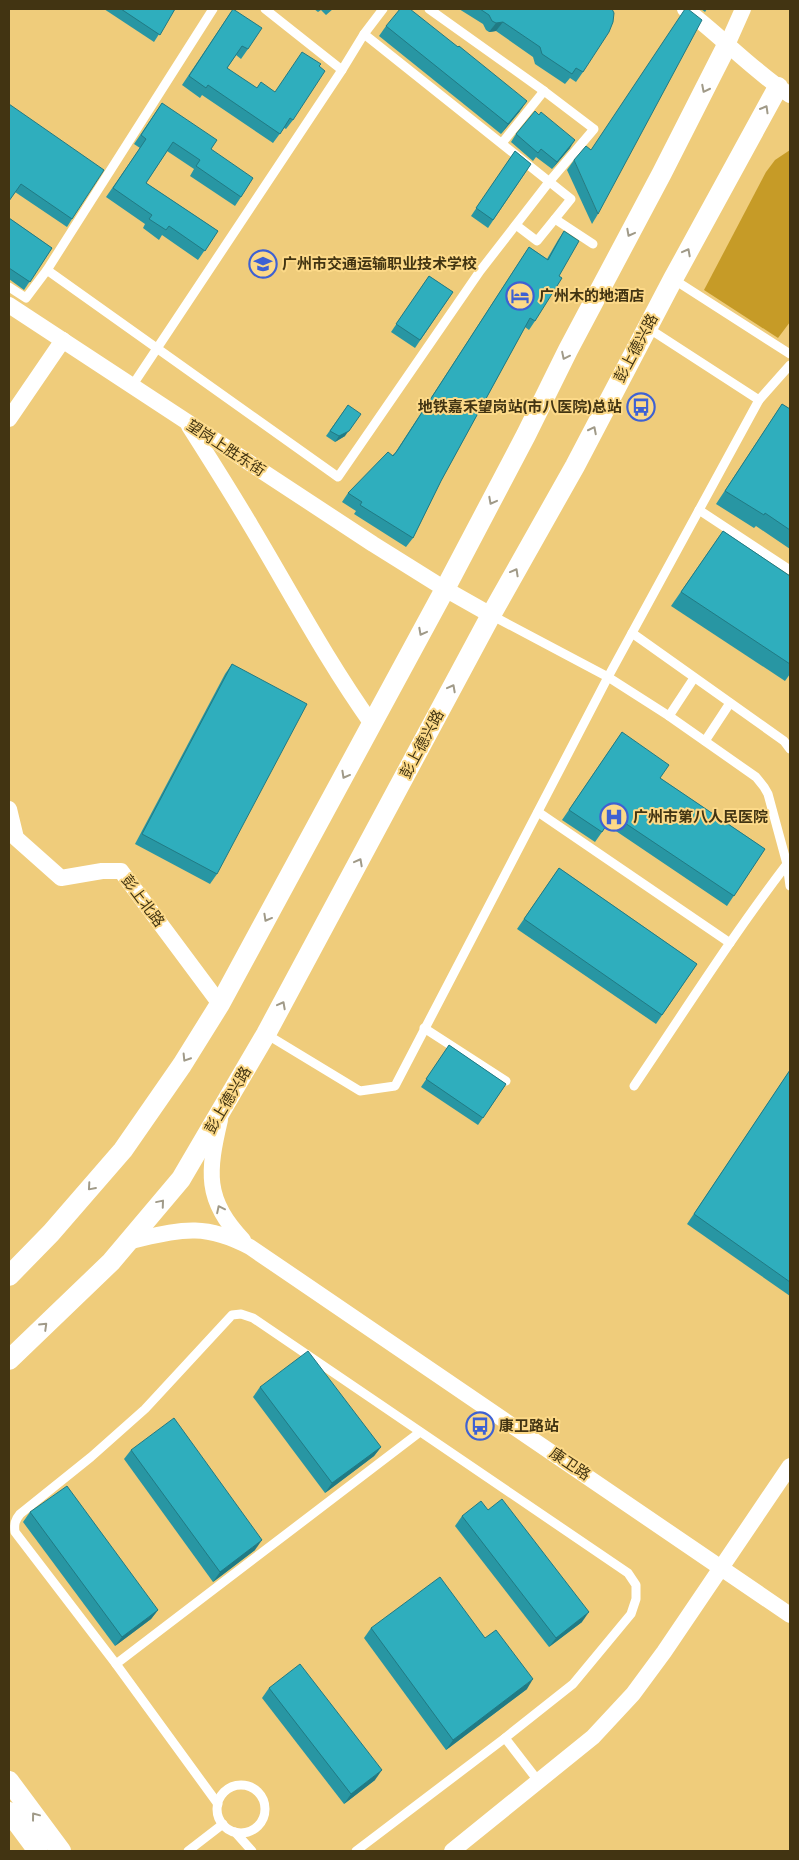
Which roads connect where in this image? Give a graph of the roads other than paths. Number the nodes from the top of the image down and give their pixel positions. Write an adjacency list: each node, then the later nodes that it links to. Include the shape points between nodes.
1 (213, 9): 17 (lane)
2 (265, 9): 9 (lane)
3 (383, 9): 7 (lane)
4 (429, 9): 10 (lane)
5 (685, 9): 8 (street)
6 (743, 9): 8 (street)
7 (364, 34): 9 (lane); 12 (lane)
8 (726, 45): 11 (street); 32 (street, one-way to 32)
9 (342, 70): 23 (lane)
10 (544, 91): 12 (lane); 13 (lane, via 594,129)
11 (784, 91): 18 (street, 彭上德兴路, one-way to 11)
12 (502, 144): 13 (lane)
13 (549, 182): 14 (lane, via 571,199); 15 (lane)
14 (555, 219): 15 (lane, via 537,241); 16 (lane)
15 (516, 225): 23 (lane, via 480,271 338,476)
16 (593, 244)
17 (47, 270): 19 (lane, via 26,298); 23 (lane)
18 (672, 278): 21 (street, 彭上德兴路); 24 (lane)
19 (9, 287)
20 (9, 304): 22 (street, 望岗上胜东街)
21 (648, 328): 27 (lane); 33 (street, 彭上德兴路, one-way to 21)
22 (63, 340): 26 (street, 望岗上胜东街); 28 (street)
23 (156, 348): 26 (lane)
24 (790, 354)
25 (790, 365): 27 (lane)
26 (132, 386): 29 (street, 望岗上胜东街)
27 (759, 400): 30 (lane)
28 (9, 419)
29 (186, 422): 32 (street, 望岗上胜东街); 39 (street, via 324,652)
30 (700, 510): 31 (lane); 34 (lane)
31 (790, 570)
32 (445, 589): 33 (street, 望岗上胜东街); 39 (street, one-way to 39)
33 (491, 615): 35 (lane); 49 (street, 彭上德兴路, one-way to 33)
34 (632, 633): 35 (lane); 36 (lane)
35 (608, 677): 38 (lane); 43 (lane)
36 (694, 678): 37 (lane); 38 (lane)
37 (730, 703): 40 (lane); 41 (lane)
38 (669, 716): 41 (lane)
39 (372, 724): 47 (street, one-way to 47)
40 (788, 741)
41 (705, 742): 44 (lane, via 756,777 764,787)
42 (9, 809): 47 (street, 彭上北路, via 16,838 61,878 121,871)
43 (538, 812): 46 (lane); 48 (lane)
44 (788, 864): 45 (lane); 46 (lane)
45 (790, 886)
46 (730, 943): 51 (lane)
47 (220, 1004): 55 (street, one-way to 55, via 123,1150)
48 (424, 1028): 49 (lane, via 395,1086 360,1091); 50 (lane)
49 (266, 1034): 52 (street, 彭上德兴路)
50 (506, 1081)
51 (634, 1086)
52 (222, 1111): 53 (street, 彭上德兴路, one-way to 52, via 181,1179); 54 (street, one-way to 52, via 230,1226 215,1198 212,1164)
53 (130, 1240): 54 (street, via 207,1230); 56 (street, 彭上德兴路, one-way to 53)
54 (250, 1247): 59 (street, 康卫路)
55 (9, 1276)
56 (9, 1360)
57 (420, 1432): 61 (lane); 61 (lane, via 253,1318 232,1315 145,1409 91,1458 16,1518 16,1532); 62 (lane, via 628,1573 636,1585 636,1599 630,1614 573,1684)
58 (790, 1466): 59 (street)
59 (721, 1567): 60 (street, 康卫路); 64 (street, via 633,1694 593,1737)
60 (790, 1615)
61 (116, 1664): 65 (lane)
62 (505, 1738): 64 (lane); 73 (lane)
63 (9, 1781): 70 (street, one-way to 63)
64 (539, 1782): 74 (street)
65 (218, 1804): 67 (lane); 68 (lane, via 222,1794 234,1786 250,1787 261,1796 265,1808 262,1820 248,1832)
66 (9, 1812): 69 (street)
67 (223, 1824): 68 (lane); 71 (lane)
68 (235, 1832): 72 (lane)
69 (38, 1851)
70 (61, 1851)
71 (188, 1851)
72 (252, 1851)
73 (356, 1851)
74 (452, 1851)

